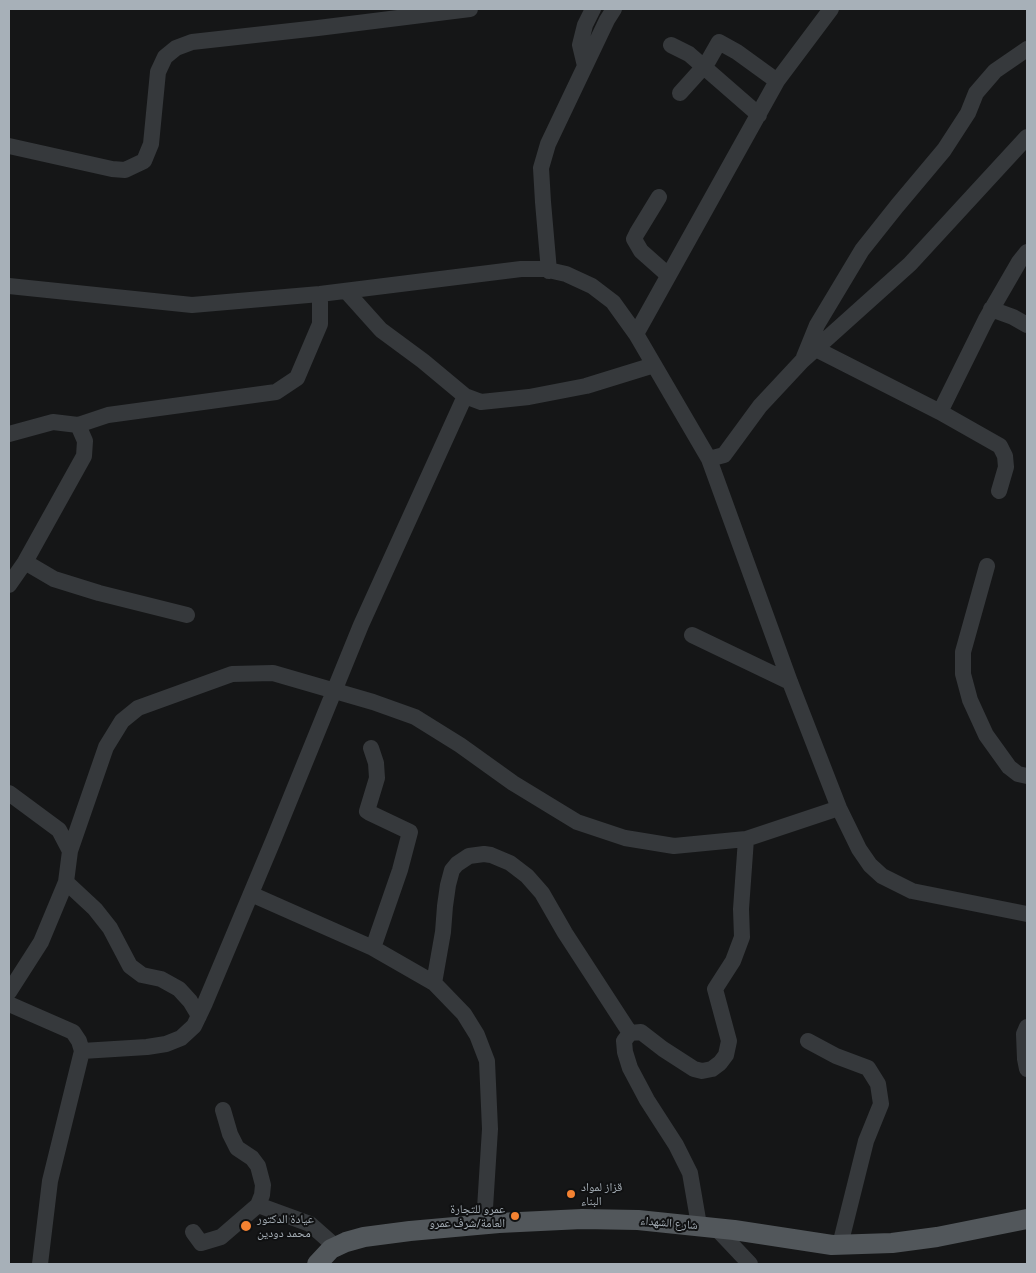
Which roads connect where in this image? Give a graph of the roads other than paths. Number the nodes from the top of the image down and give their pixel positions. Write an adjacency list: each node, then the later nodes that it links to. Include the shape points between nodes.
1 (470, 9): 13 (street, via 192,42 176,48 165,57 158,72 151,144 144,160 125,170 112,170)
2 (593, 9): 7 (street, via 584,26 580,45)
3 (831, 9): 9 (street)
4 (609, 11): 7 (street)
5 (671, 45): 8 (street)
6 (1027, 49): 25 (street, via 995,72 976,93 968,113 944,150 862,250 817,325)
7 (585, 66): 16 (street, via 548,144 542,168)
8 (704, 67): 9 (street, via 719,42); 10 (street); 11 (street)
9 (777, 81): 11 (street)
10 (680, 93)
11 (759, 115): 17 (street)
12 (1027, 138): 24 (street, via 910,264)
13 (9, 146)
14 (659, 197): 17 (street, via 634,239 641,251)
15 (1027, 252): 21 (street)
16 (550, 271): 19 (street, via 521,268); 23 (street, via 566,274 592,286 613,302)
17 (668, 275): 23 (street)
18 (9, 286): 20 (street, via 192,305)
19 (346, 291): 20 (street); 27 (street, via 380,330)
20 (320, 294): 29 (street, via 320,324 297,378 276,392 108,415)
21 (991, 309): 22 (street); 28 (street)
22 (1027, 325)
23 (636, 334): 26 (street)
24 (816, 349): 25 (street); 28 (street)
25 (802, 361): 31 (street, via 760,406 724,455)
26 (654, 365): 27 (street, via 586,386 529,397 481,402); 31 (street)
27 (465, 396): 39 (street)
28 (940, 412): 32 (street, via 1000,446 1006,467)
29 (78, 425): 30 (street, via 53,422); 33 (street, via 85,441 84,456)
30 (9, 434)
31 (709, 459): 38 (street)
32 (999, 491)
33 (25, 562): 35 (street); 36 (street, via 54,578)
34 (987, 566): 41 (street, via 962,652 964,674 970,700 986,735 1009,766 1018,774)
35 (9, 585)
36 (187, 616)
37 (692, 635): 38 (street)
38 (790, 682): 43 (street)
39 (334, 692): 44 (street, via 414,717 577,822 626,838 674,846); 45 (street, via 273,674 232,674 138,708 122,721 106,747); 47 (street)
40 (371, 748): 49 (street, via 377,778 367,810 410,832)
41 (1027, 776)
42 (9, 793): 45 (street, via 59,830)
43 (839, 808): 44 (street); 48 (street, via 870,865 897,885 912,891)
44 (746, 839): 55 (street, via 742,937 733,961 716,989 729,1041 726,1055 712,1069 694,1069 641,1032)
45 (70, 851): 46 (street)
46 (66, 882): 51 (street, via 41,942); 53 (street, via 110,928 130,966 142,975 161,979 178,989)
47 (251, 894): 49 (street); 53 (street)
48 (1027, 914)
49 (373, 948): 50 (street)
50 (434, 983): 55 (street, via 452,870 469,856 491,855 519,869 535,884); 62 (street, via 464,1014 487,1061 490,1128)
51 (9, 992)
52 (9, 1004): 57 (street, via 73,1032)
53 (199, 1016): 57 (street, via 181,1038 166,1044)
54 (1027, 1027): 58 (street, via 1024,1034)
55 (630, 1032): 63 (street, via 624,1041 630,1068 676,1145)
56 (808, 1041): 66 (street, via 868,1068 878,1084 881,1104 866,1141)
57 (82, 1051): 68 (street, via 50,1181)
58 (1026, 1063)
59 (224, 1110): 60 (street, via 237,1148 258,1166 263,1190)
60 (258, 1205): 65 (street, via 221,1237 201,1243); 67 (street, via 310,1224)
61 (1027, 1219): 66 (main road, شارع الشهداء, via 937,1237)
62 (484, 1224): 63 (main road, شارع الشهداء, via 638,1220); 67 (main road, شارع الشهداء, via 364,1237)
63 (713, 1231): 64 (main road, شارع الشهداء, via 830,1256 861,1257 909,1254); 66 (main road, شارع الشهداء); 67 (main road, شارع الشهداء, via 697,1235 639,1229 527,1231 413,1242); 70 (street)
64 (1027, 1231)
65 (193, 1232)
66 (840, 1245)
67 (335, 1256): 69 (main road, شارع الشهداء, via 331,1249)
68 (40, 1264)
69 (317, 1264)
70 (750, 1264)

